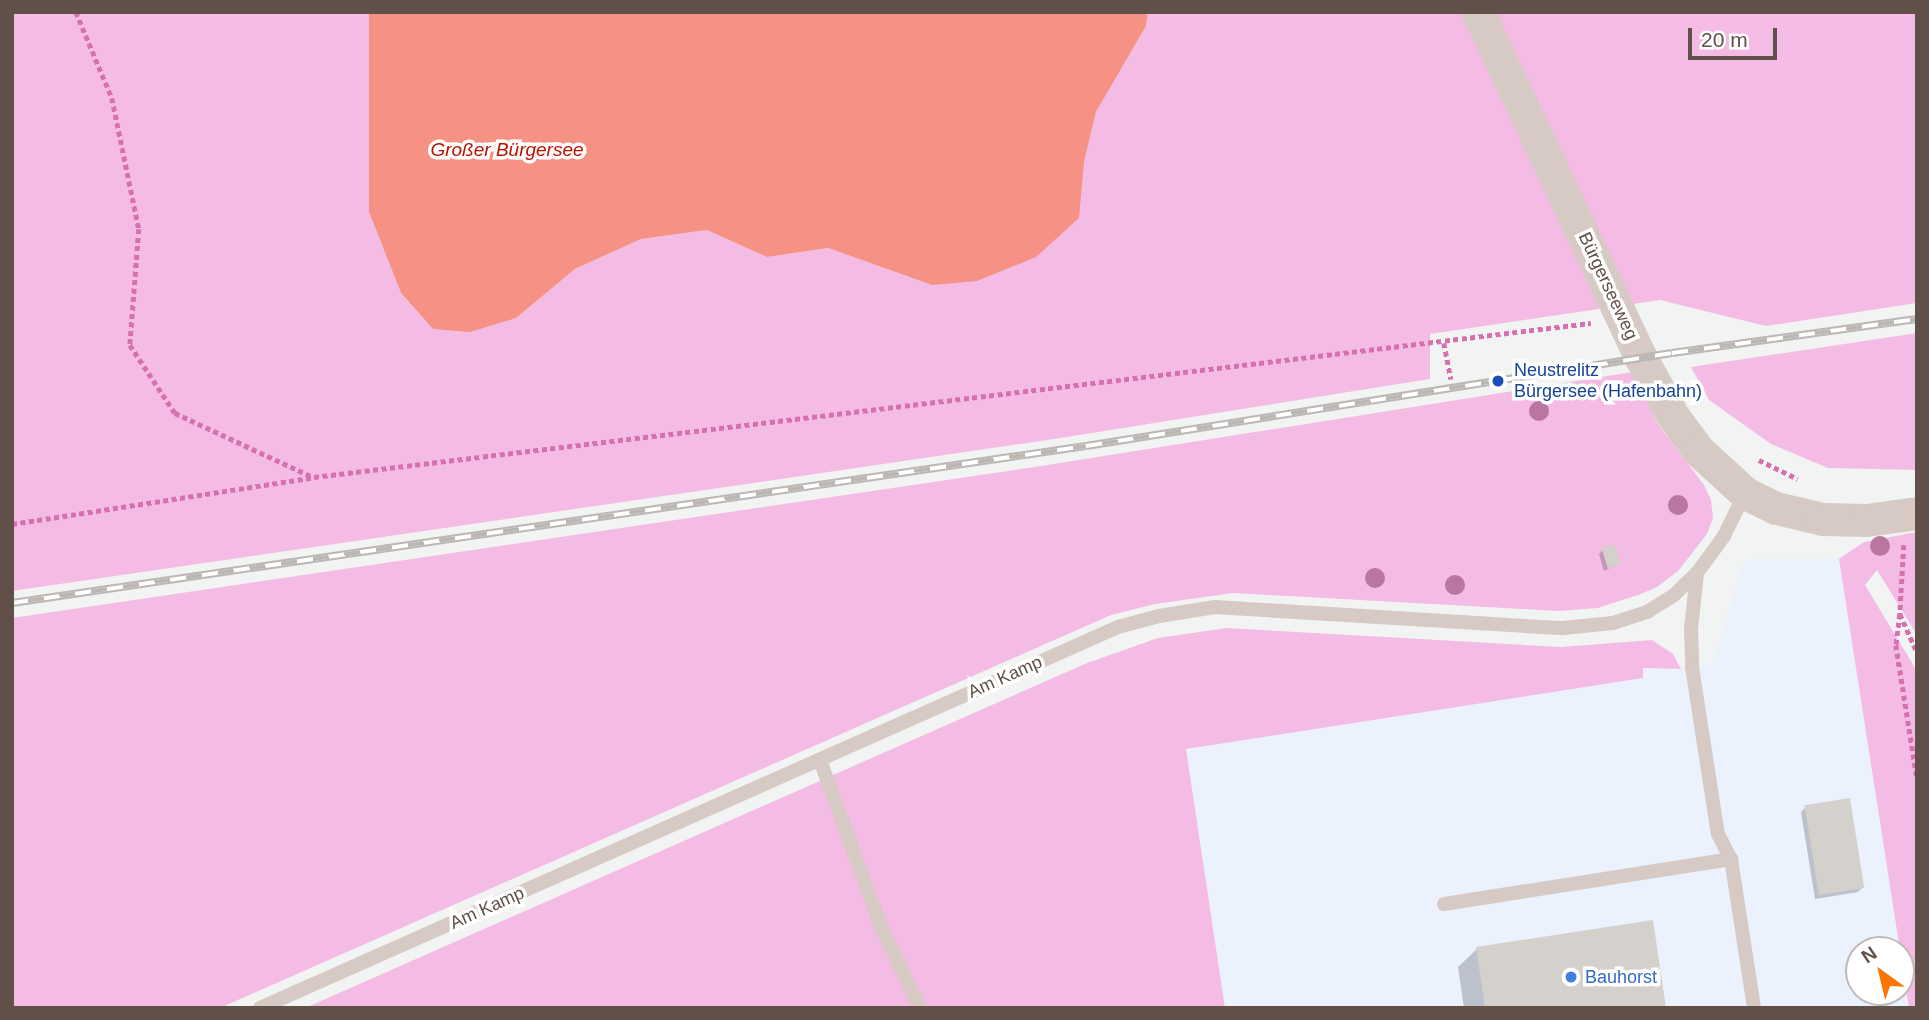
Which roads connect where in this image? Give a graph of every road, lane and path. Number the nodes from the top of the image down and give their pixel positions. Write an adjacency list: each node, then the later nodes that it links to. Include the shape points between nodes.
1 (76, 12): 7 (path, via 112,98 139,229 130,345 175,413)
2 (1478, 12): 3 (street, Bürgerseeweg)
3 (1624, 318): 4 (path); 9 (street, Bürgerseeweg, via 1673,416 1699,451)
4 (1444, 343): 5 (path); 7 (path)
5 (1451, 379)
6 (1752, 454): 8 (path)
7 (314, 477): 11 (path)
8 (1810, 481)
9 (1745, 493): 10 (street, Bürgerseeweg, via 1776,508 1823,519); 12 (lane, Am Kamp, via 1724,536)
10 (1909, 514): 13 (path)
11 (12, 524)
12 (1697, 573): 15 (lane, Am Kamp, via 1647,612 1613,623 1563,628 1215,607 1159,616 1118,627); 17 (lane, via 1692,667 1718,834)
13 (1900, 614): 14 (path); 16 (path, via 1896,645)
14 (1917, 652)
15 (820, 760): 19 (lane, Am Kamp); 20 (lane, via 882,929)
16 (1917, 778)
17 (1731, 859): 18 (lane); 21 (lane)
18 (1444, 904)
19 (260, 1008)
20 (920, 1008)
21 (1754, 1008)

